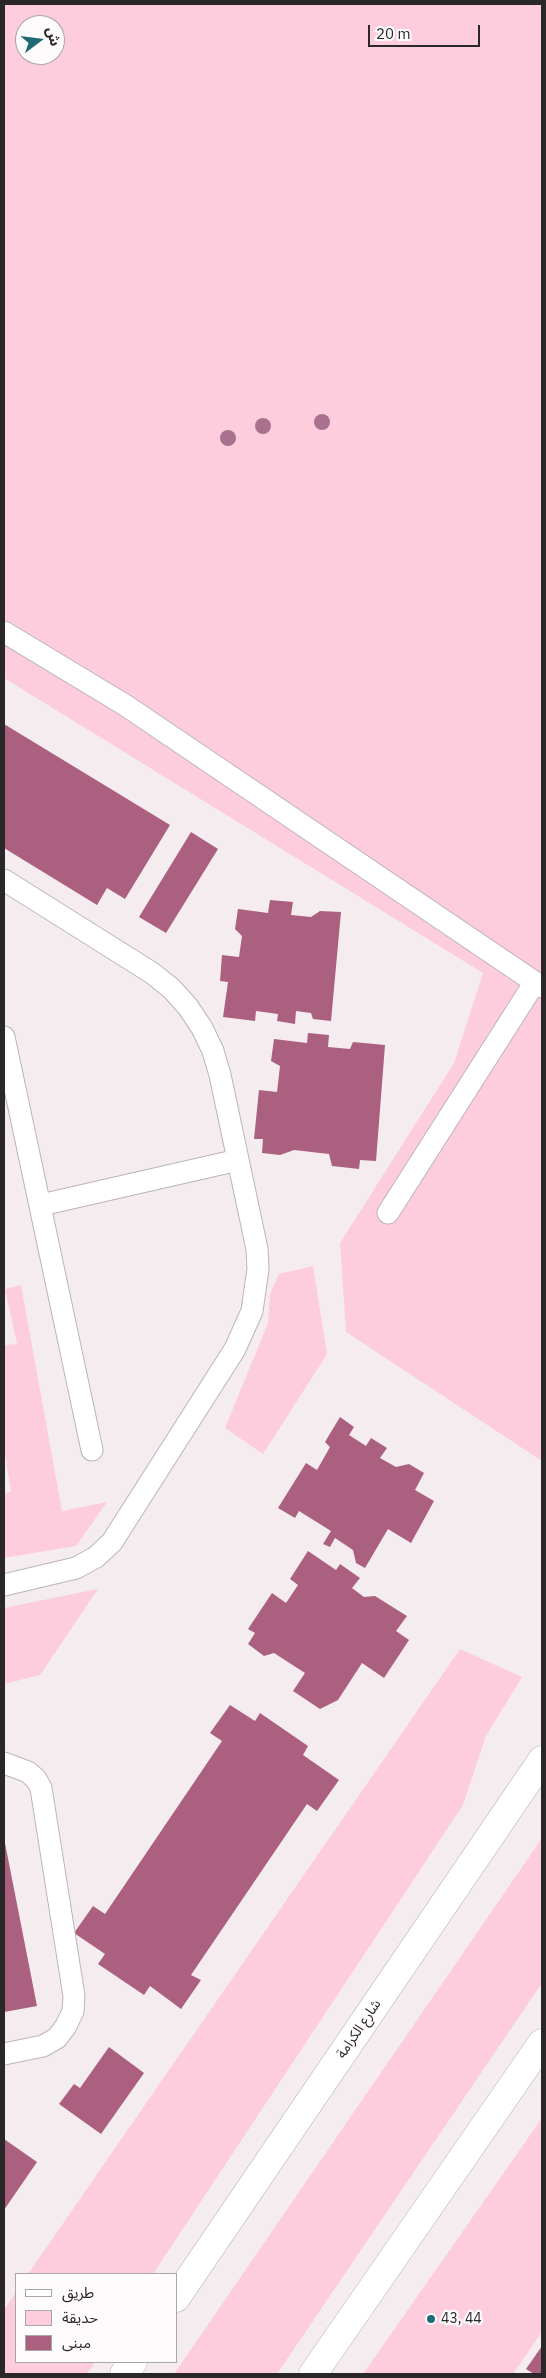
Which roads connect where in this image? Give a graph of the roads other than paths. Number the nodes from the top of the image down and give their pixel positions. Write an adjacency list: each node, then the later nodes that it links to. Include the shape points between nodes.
1 (4, 632): 3 (lane, via 125,705)
2 (4, 880): 5 (lane, via 152,973 188,1007 213,1051)
3 (539, 985): 7 (lane)
4 (4, 1037): 6 (lane)
5 (238, 1160): 6 (lane); 9 (lane, via 257,1248 258,1269 252,1311 235,1349 112,1542 96,1557 76,1568)
6 (40, 1205): 8 (lane)
7 (388, 1213)
8 (92, 1450)
9 (4, 1584)
10 (542, 1760): 14 (main road, شارع الكرامة)
11 (4, 1763): 13 (lane, via 28,1772 41,1788 74,1996 73,2011 57,2038 43,2046)
12 (542, 2043): 17 (main road)
13 (4, 2054)
14 (178, 2295)
15 (132, 2363): 16 (main road)
16 (124, 2374)
17 (313, 2374)

